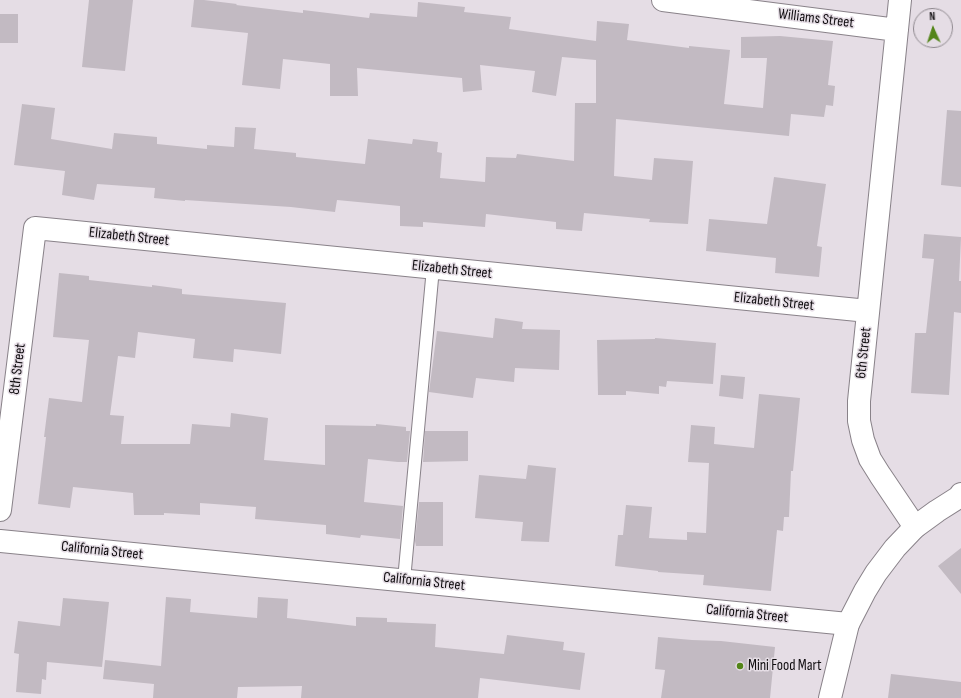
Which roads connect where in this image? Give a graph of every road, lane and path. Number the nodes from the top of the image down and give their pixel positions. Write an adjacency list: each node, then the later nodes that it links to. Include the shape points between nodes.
1 (663, 0): 3 (street, Williams Street)
2 (900, 0): 3 (street, 6th Street)
3 (897, 30): 6 (street, 6th Street)
4 (35, 228): 5 (street, Elizabeth Street); 8 (street, 8th Street)
5 (433, 268): 6 (street, Elizabeth Street); 11 (lane)
6 (868, 311): 9 (street, 6th Street, via 859,401 859,421 863,440 870,459)
7 (960, 497): 9 (street)
8 (0, 510)
9 (916, 527): 12 (street, via 895,548 876,573)
10 (0, 541): 11 (street, California Street)
11 (404, 580): 12 (street, California Street)
12 (848, 624): 13 (street)
13 (830, 698)

